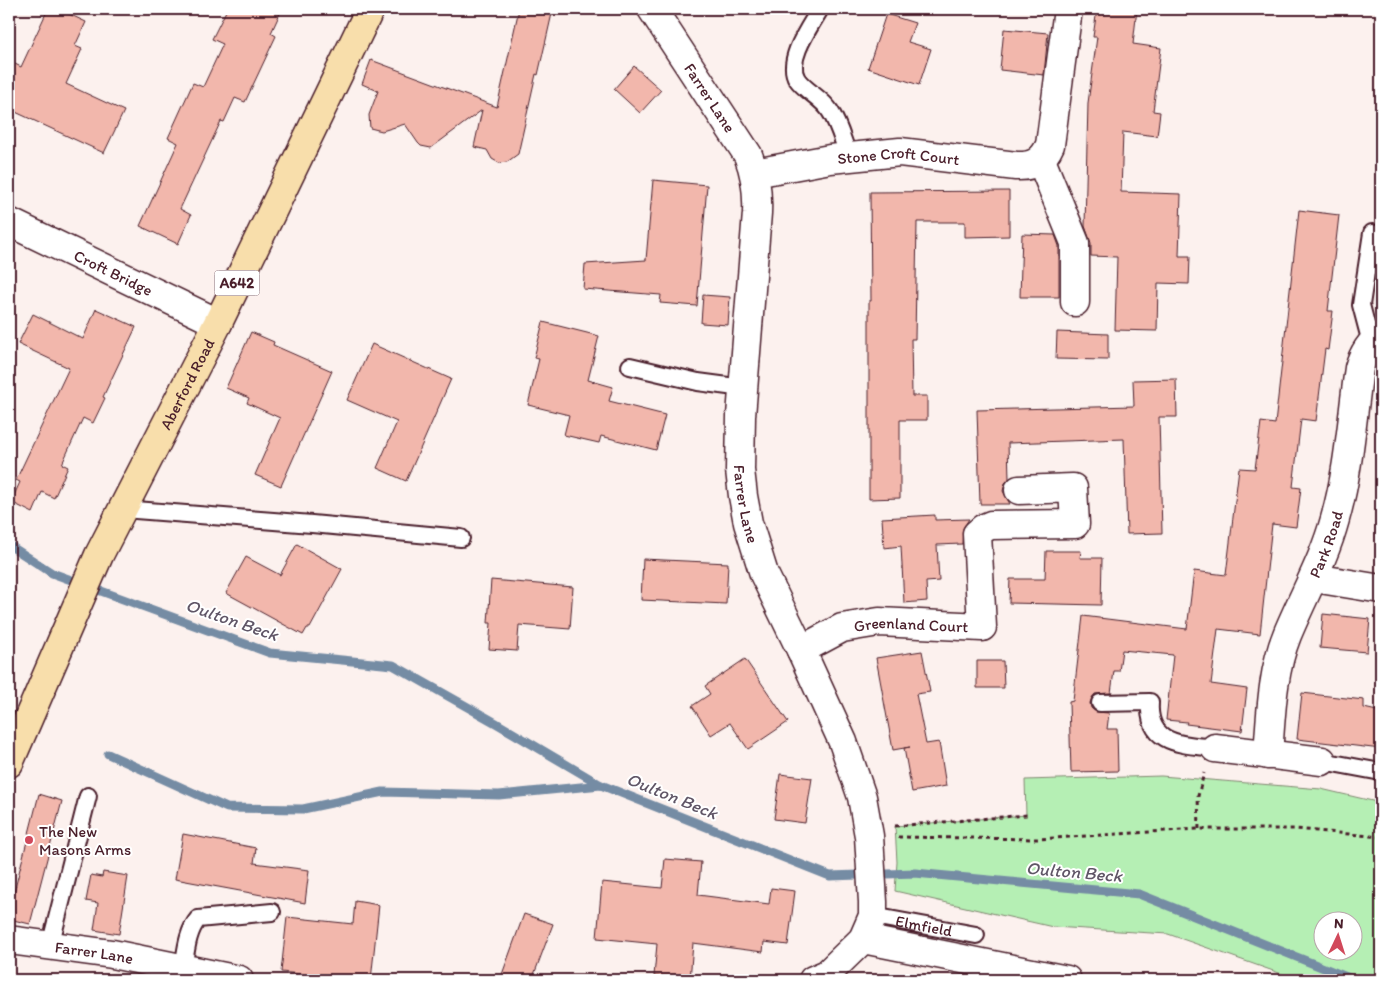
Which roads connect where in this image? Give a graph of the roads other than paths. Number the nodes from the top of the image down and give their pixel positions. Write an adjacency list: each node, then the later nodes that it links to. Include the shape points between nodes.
1 (370, 9): 11 (main road, Aberford Road / A642)
2 (652, 9): 7 (street, Farrer Lane, via 748,155)
3 (820, 9): 5 (lane, via 796,53 796,78 830,110)
4 (1068, 9): 6 (street, via 1050,145)
5 (849, 157): 6 (street, Stone Croft Court, via 900,152 1024,166); 7 (street, Stone Croft Court)
6 (1041, 160): 10 (street, via 1075,243)
7 (755, 174): 14 (street, Farrer Lane, via 757,213)
8 (9, 222): 11 (street, Croft Bridge)
9 (1372, 233): 12 (lane, via 1362,306)
10 (1075, 302)
11 (218, 322): 16 (main road, Aberford Road / A642)
12 (1376, 339): 18 (street, Park Road, via 1363,355 1359,368 1343,486)
13 (630, 366): 14 (lane, via 698,382)
14 (743, 388): 20 (street, Farrer Lane, via 740,470 748,523 764,574)
15 (1018, 490): 20 (street, Greenland Court, via 1074,488 1075,524 991,525 977,534 982,627 879,622 842,628)
16 (123, 509): 17 (lane); 23 (main road, Aberford Road / A642, via 99,555)
17 (461, 538)
18 (1314, 578): 19 (street); 24 (street, Park Road, via 1279,660)
19 (1381, 589)
20 (801, 650): 29 (street, Farrer Lane, via 843,742 862,797 869,837)
21 (1100, 704): 22 (lane, via 1150,702 1151,723 1166,739)
22 (1216, 748): 24 (street)
23 (11, 752)
24 (1268, 755): 25 (street)
25 (1322, 762): 26 (lane)
26 (1381, 772)
27 (88, 796): 32 (lane)
28 (272, 912): 33 (lane, via 198,919 190,932)
29 (870, 919): 30 (lane, Elmfield); 34 (street); 36 (street)
30 (976, 935)
31 (9, 940): 32 (street, Farrer Lane)
32 (50, 946): 33 (street, Farrer Lane)
33 (183, 968): 35 (street, Farrer Lane)
34 (828, 978)
35 (239, 980)
36 (1067, 980)

